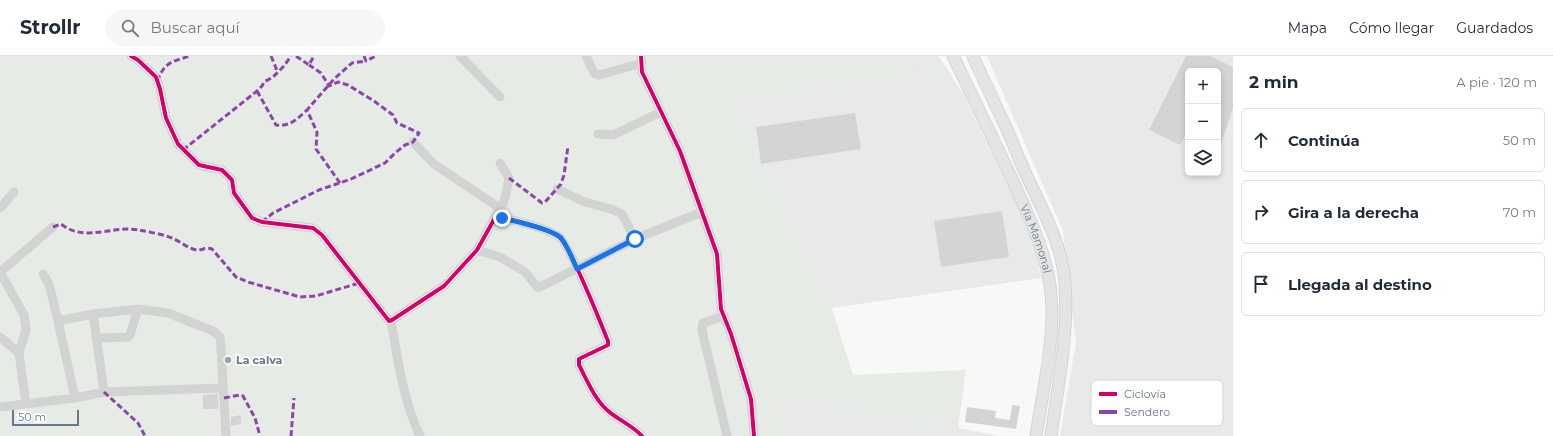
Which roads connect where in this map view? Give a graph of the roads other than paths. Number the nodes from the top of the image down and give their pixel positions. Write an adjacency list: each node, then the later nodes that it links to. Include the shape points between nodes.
1 (131, 56): 27 (street, via 156,77 166,118 178,144 199,165 222,170 232,180 234,193 252,218 262,222 313,228 322,235)
2 (460, 56): 7 (street)
3 (586, 56): 6 (street, via 594,73 599,75)
4 (953, 56): 41 (main road, Vía Mamonal, via 999,150 1044,255 1052,312)
5 (973, 56): 42 (main road, Vía Mamonal, via 1050,224 1065,281 1063,352)
6 (642, 60): 8 (street, via 642,72)
7 (500, 97)
8 (661, 112): 9 (street, via 612,135); 16 (street, via 680,151)
9 (598, 134)
10 (413, 142): 15 (street, via 434,164)
11 (500, 163): 15 (street, via 509,178 507,192)
12 (557, 189): 18 (street, via 585,202 622,214)
13 (14, 192): 14 (street)
14 (0, 208)
15 (499, 212): 19 (street); 20 (street, via 560,237)
16 (702, 212): 18 (street); 25 (street, via 716,254 721,309)
17 (53, 227): 21 (street)
18 (635, 239): 20 (street)
19 (477, 250): 20 (street, via 500,257 525,272 538,288); 27 (street, via 444,286)
20 (577, 269): 38 (street, via 608,341 608,345 579,359 579,365 595,396 607,410)
21 (0, 272): 30 (street, via 24,315 26,330)
22 (43, 274): 26 (street, via 49,284)
23 (138, 309): 24 (street); 29 (street, via 128,337); 31 (street, via 168,313 213,331 220,337)
24 (93, 314): 26 (street); 29 (street)
25 (724, 316): 39 (street, via 703,323 702,330); 40 (street, via 751,399)
26 (58, 321): 33 (street)
27 (391, 321): 37 (street, via 400,371 412,417)
28 (0, 336): 30 (street)
29 (97, 338): 32 (street)
30 (19, 353): 34 (street)
31 (223, 388): 32 (street); 36 (street)
32 (104, 392): 33 (street)
33 (75, 398): 34 (street)
34 (26, 404): 35 (street)
35 (0, 407)
36 (226, 436)
37 (420, 436)
38 (642, 436)
39 (727, 436)
40 (754, 436)
41 (1036, 436)
42 (1050, 436)

